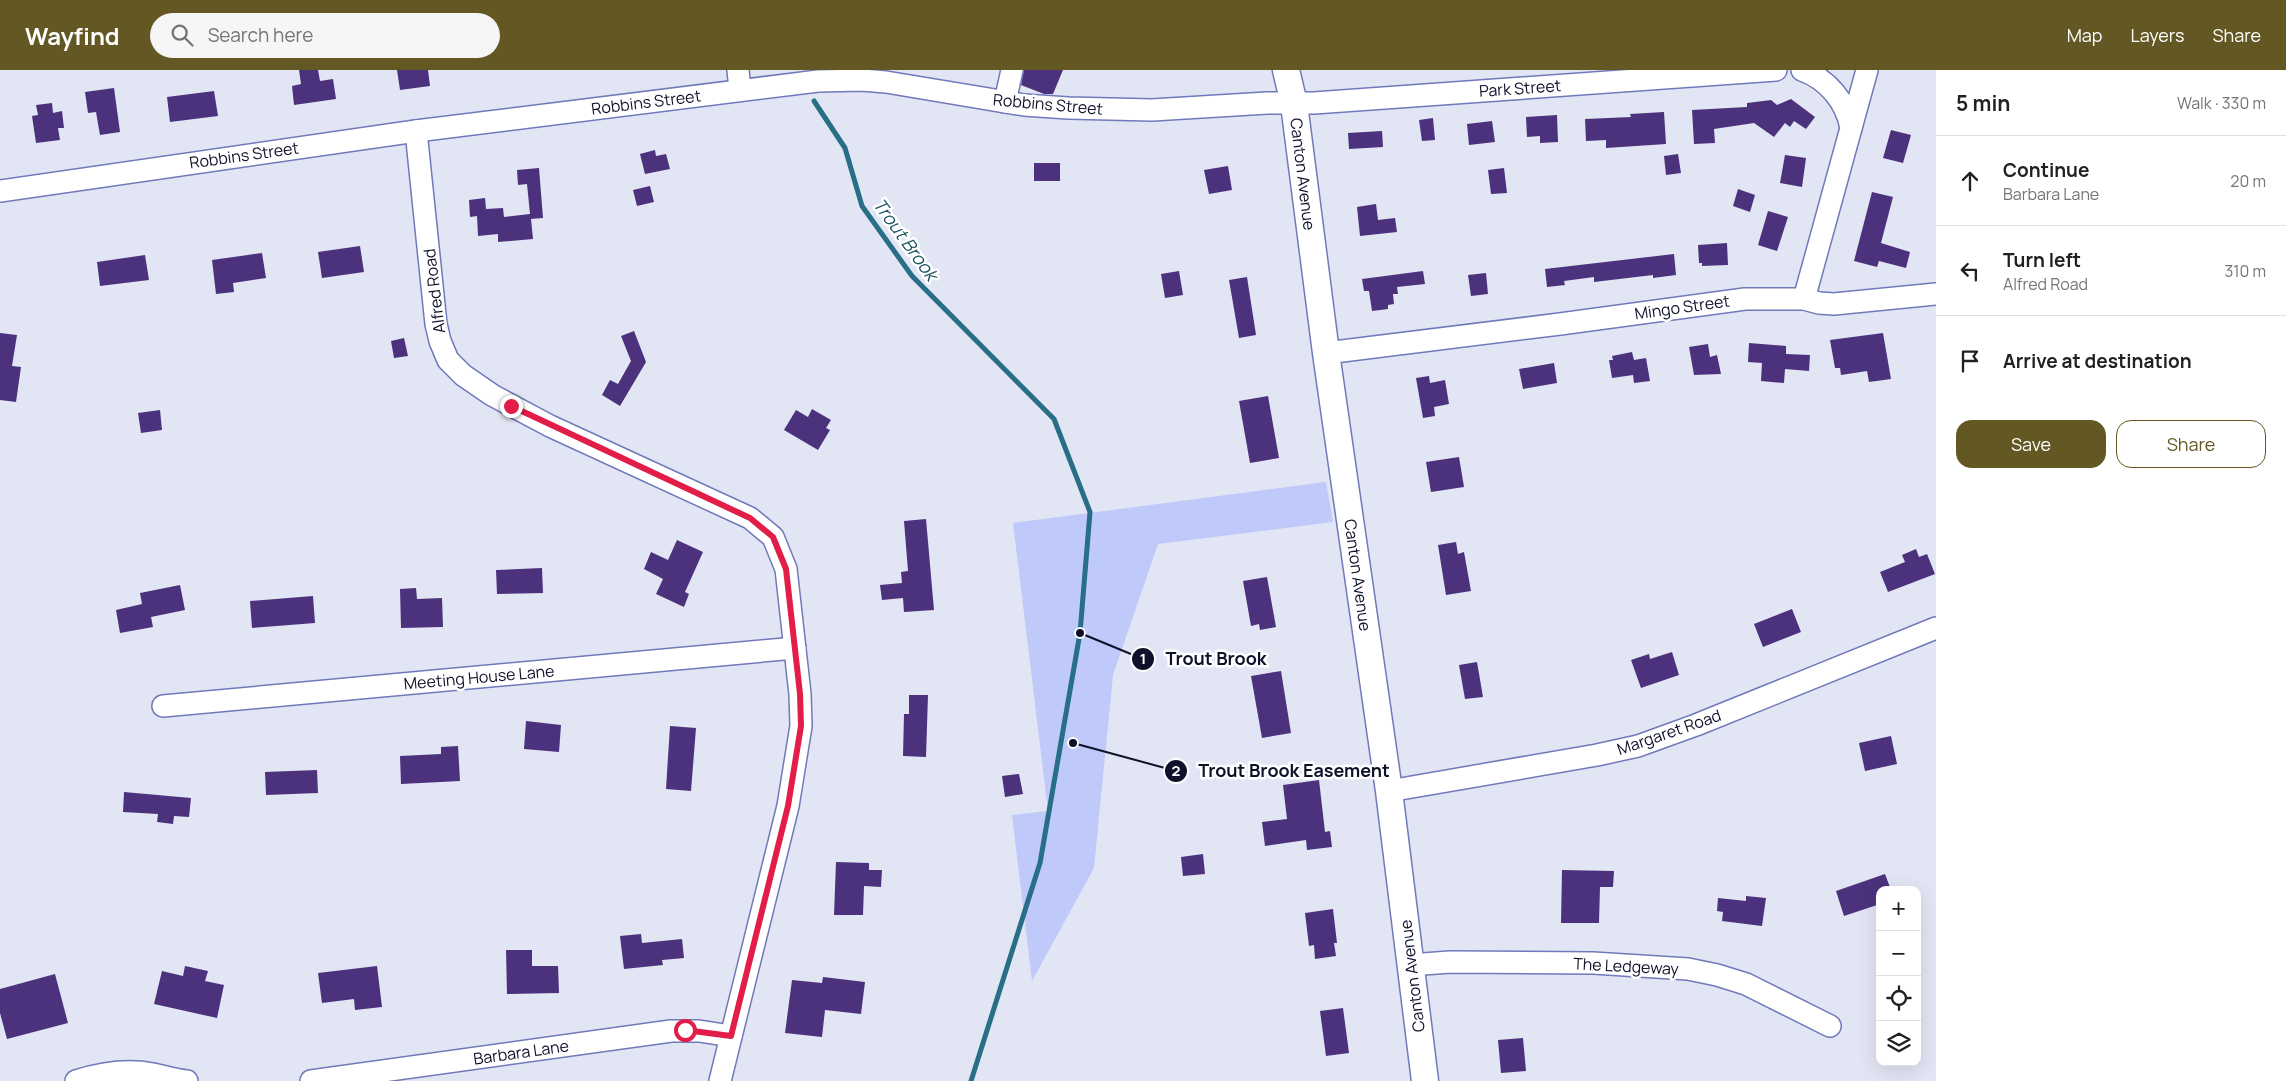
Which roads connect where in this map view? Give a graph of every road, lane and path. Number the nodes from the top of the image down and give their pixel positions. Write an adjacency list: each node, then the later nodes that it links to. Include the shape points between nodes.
1 (1012, 70): 7 (street)
2 (1286, 70): 8 (main road, Canton Avenue)
3 (1776, 70): 8 (street, Park Street)
4 (1802, 70): 9 (street, via 1824,82 1838,96)
5 (1867, 70): 9 (street)
6 (739, 80): 7 (street, Robbins Street, via 797,83 862,80); 10 (street, Robbins Street)
7 (1005, 102): 8 (street, Robbins Street, via 1127,110)
8 (1294, 104): 14 (main road, Canton Avenue)
9 (1851, 128): 13 (street)
10 (416, 131): 11 (street, Robbins Street); 16 (street, Alfred Road, via 436,324 448,360 474,383 511,406 741,513 766,530 778,547 786,569)
11 (0, 191)
12 (1936, 294): 13 (street, Mingo Street, via 1834,304)
13 (1804, 298): 14 (street, Mingo Street, via 1734,300)
14 (1326, 353): 18 (main road, Canton Avenue)
15 (1936, 628): 18 (street, Margaret Road, via 1638,746)
16 (795, 648): 17 (street, Meeting House Lane); 21 (street, Alfred Road, via 801,718 797,762)
17 (163, 706)
18 (1389, 791): 19 (main road, Canton Avenue)
19 (1410, 965): 20 (street, The Ledgeway, via 1450,962 1594,963 1688,969 1752,986); 26 (main road, Canton Avenue)
20 (1830, 1026)
21 (731, 1036): 24 (street, Barbara Lane, via 672,1031); 25 (street, Alfred Road)
22 (76, 1081): 23 (street, via 121,1072)
23 (187, 1081)
24 (311, 1081)
25 (720, 1081)
26 (1425, 1081)

